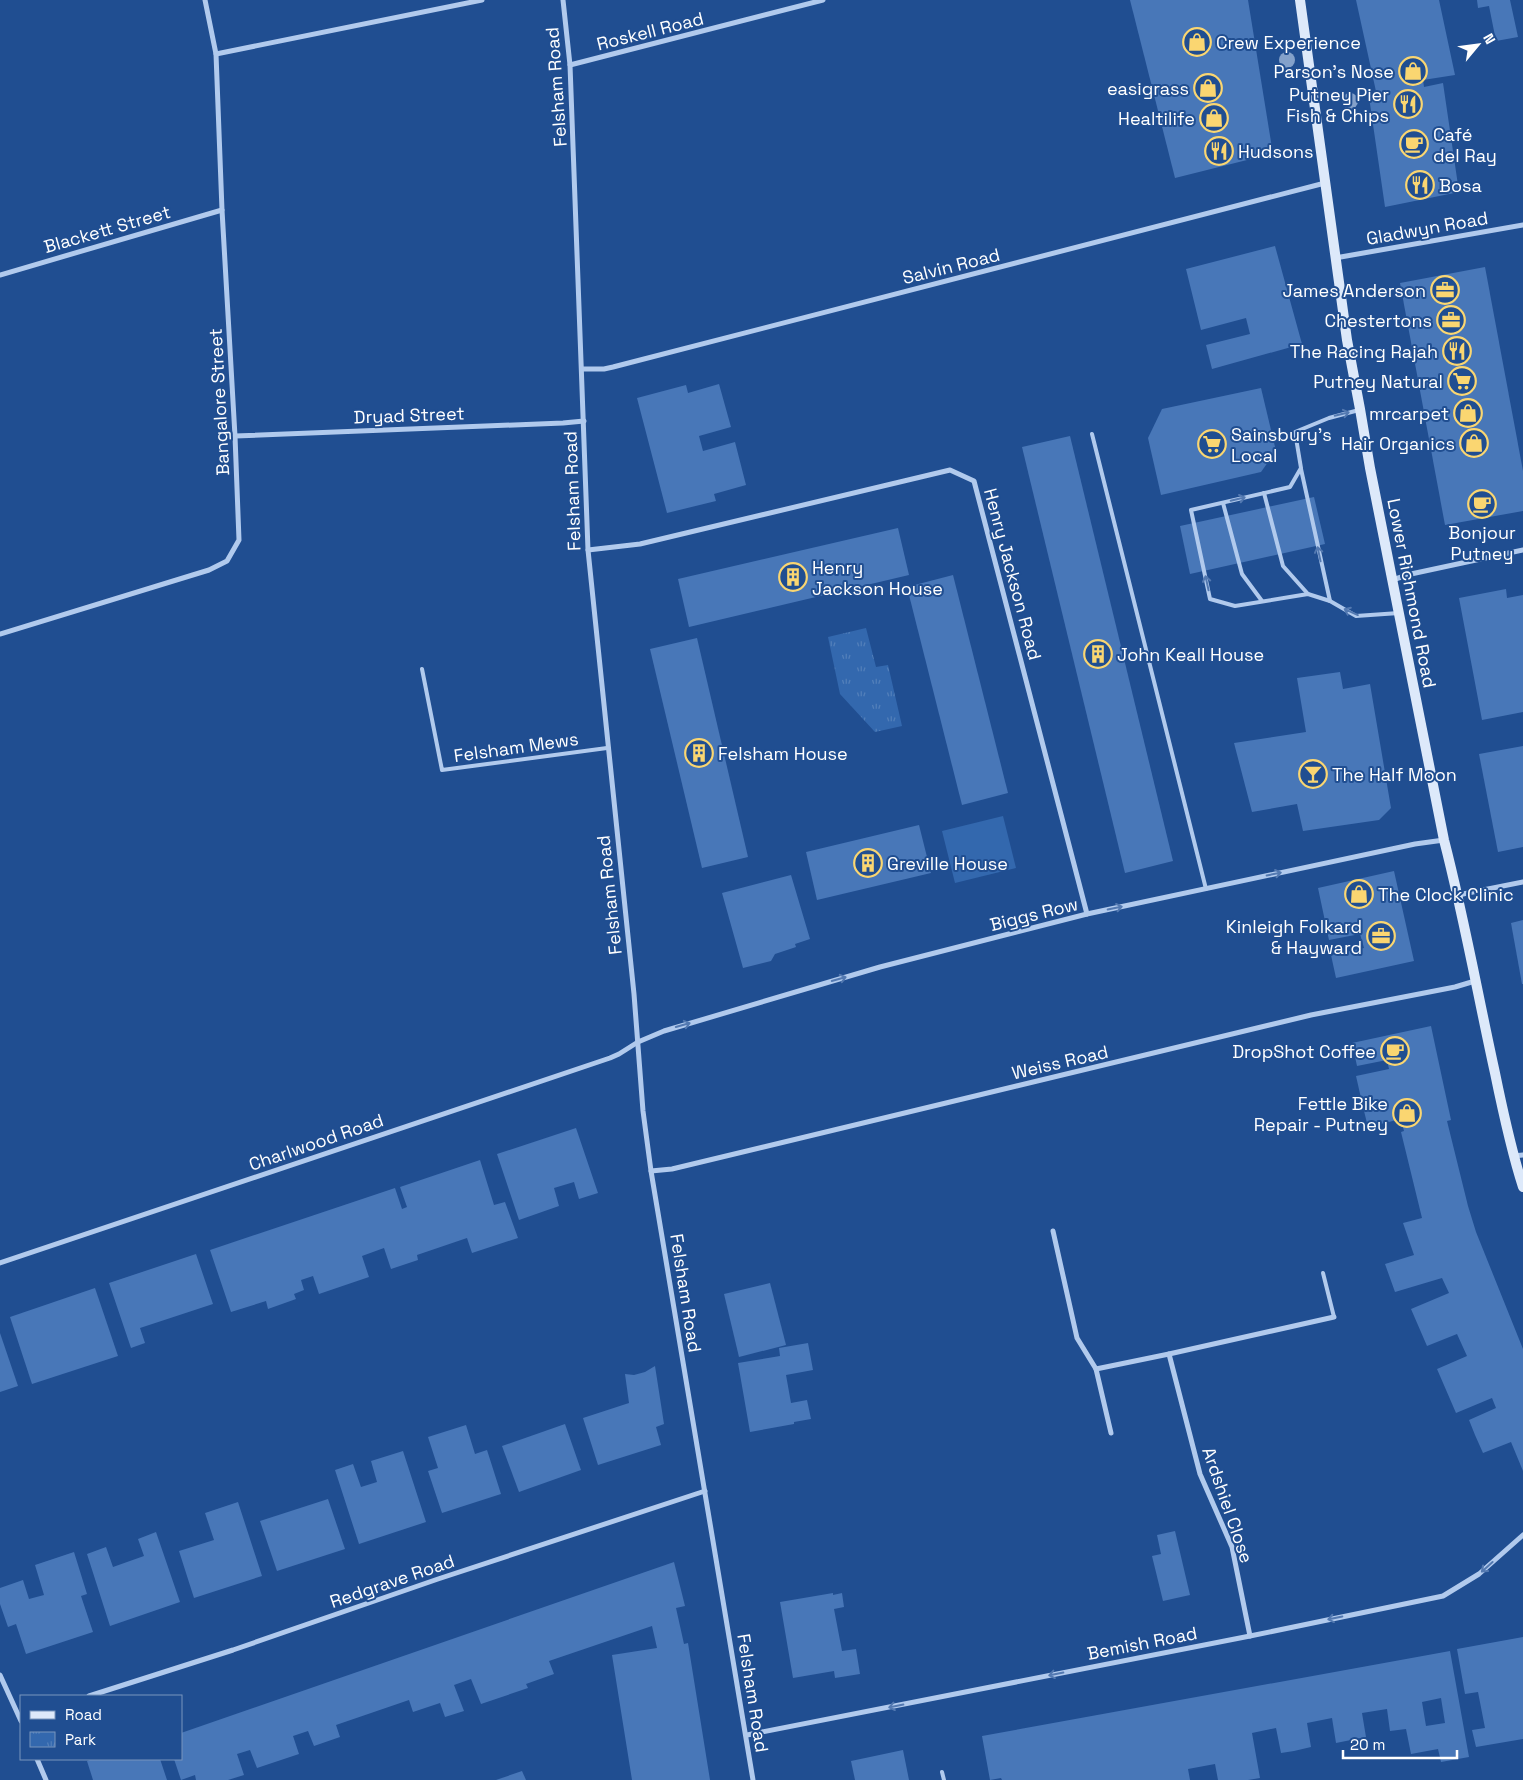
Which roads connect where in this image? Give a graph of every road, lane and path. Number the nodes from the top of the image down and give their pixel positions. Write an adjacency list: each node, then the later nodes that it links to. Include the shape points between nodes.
1 (205, 0): 6 (street, Bangalore Street)
2 (482, 0): 6 (street)
3 (563, 0): 7 (street, Felsham Road)
4 (823, 0): 7 (street, Roskell Road)
5 (1300, 0): 8 (main road, Lower Richmond Road)
6 (216, 54): 9 (street, Bangalore Street)
7 (570, 65): 13 (street, Felsham Road)
8 (1325, 183): 11 (main road, Lower Richmond Road); 13 (street, Salvin Road, via 613,367)
9 (222, 210): 12 (street, Blackett Street); 17 (street, Bangalore Street)
10 (1523, 225): 11 (street, Gladwyn Road)
11 (1336, 258): 14 (main road, Lower Richmond Road)
12 (0, 275)
13 (582, 369): 15 (street, Felsham Road)
14 (1360, 409): 18 (lane, one-way to 14, via 1295,432); 23 (main road, Lower Richmond Road)
15 (584, 421): 17 (street, Dryad Street); 21 (street, Felsham Road)
16 (1092, 434): 33 (lane)
17 (235, 436): 28 (street, Bangalore Street, via 239,540 227,561 208,570)
18 (1301, 468): 19 (lane, via 1290,487); 26 (lane, one-way to 18)
19 (1264, 493): 20 (lane, one-way to 19); 24 (lane, via 1283,566)
20 (1223, 503): 25 (lane, via 1242,574); 25 (lane, one-way to 20, via 1235,606 1210,599 1191,510)
21 (588, 550): 30 (street, Felsham Road); 35 (street, Henry Jackson Road, via 640,544 950,470 974,481)
22 (1523, 550): 23 (street)
23 (1392, 580): 27 (main road, Lower Richmond Road)
24 (1308, 594): 25 (lane); 26 (lane)
25 (1262, 600)
26 (1330, 601): 27 (lane, one-way to 26, via 1356,616)
27 (1399, 613): 31 (main road, Lower Richmond Road)
28 (0, 634)
29 (422, 669): 30 (lane, Felsham Mews, via 442,770)
30 (607, 748): 37 (street, Felsham Road)
31 (1444, 840): 33 (street, Biggs Row, one-way to 31); 34 (main road, Lower Richmond Road)
32 (1523, 882): 34 (street)
33 (1206, 889): 35 (street, Biggs Row, one-way to 33)
34 (1458, 895): 36 (main road, Lower Richmond Road)
35 (1087, 914): 37 (street, Biggs Row, one-way to 35, via 664,1031 880,967)
36 (1475, 981): 38 (main road, Lower Richmond Road); 39 (street, Weiss Road, via 1302,1018)
37 (638, 1042): 39 (street, Felsham Road); 42 (street, Charlwood Road, via 610,1058)
38 (1518, 1156): 40 (main road, Lower Richmond Road)
39 (651, 1172): 48 (street, Felsham Road)
40 (1523, 1187)
41 (1053, 1231): 46 (street, via 1078,1338)
42 (0, 1263)
43 (1323, 1273): 44 (lane)
44 (1334, 1317): 45 (street)
45 (1169, 1354): 46 (street); 50 (street, Ardshiel Close, via 1200,1474 1232,1547)
46 (1096, 1369): 47 (street)
47 (1111, 1433)
48 (705, 1490): 52 (street, Redgrave Road); 54 (street, Felsham Road)
49 (1523, 1535): 50 (street, Bemish Road, one-way to 50, via 1479,1574 1443,1596)
50 (1250, 1636): 54 (street, Bemish Road, one-way to 54)
51 (0, 1675): 53 (street)
52 (92, 1695)
53 (20, 1718)
54 (747, 1736): 58 (street, Felsham Road)
55 (37, 1760): 57 (street)
56 (942, 1772): 59 (lane)
57 (46, 1780)
58 (753, 1780)
59 (944, 1780)

